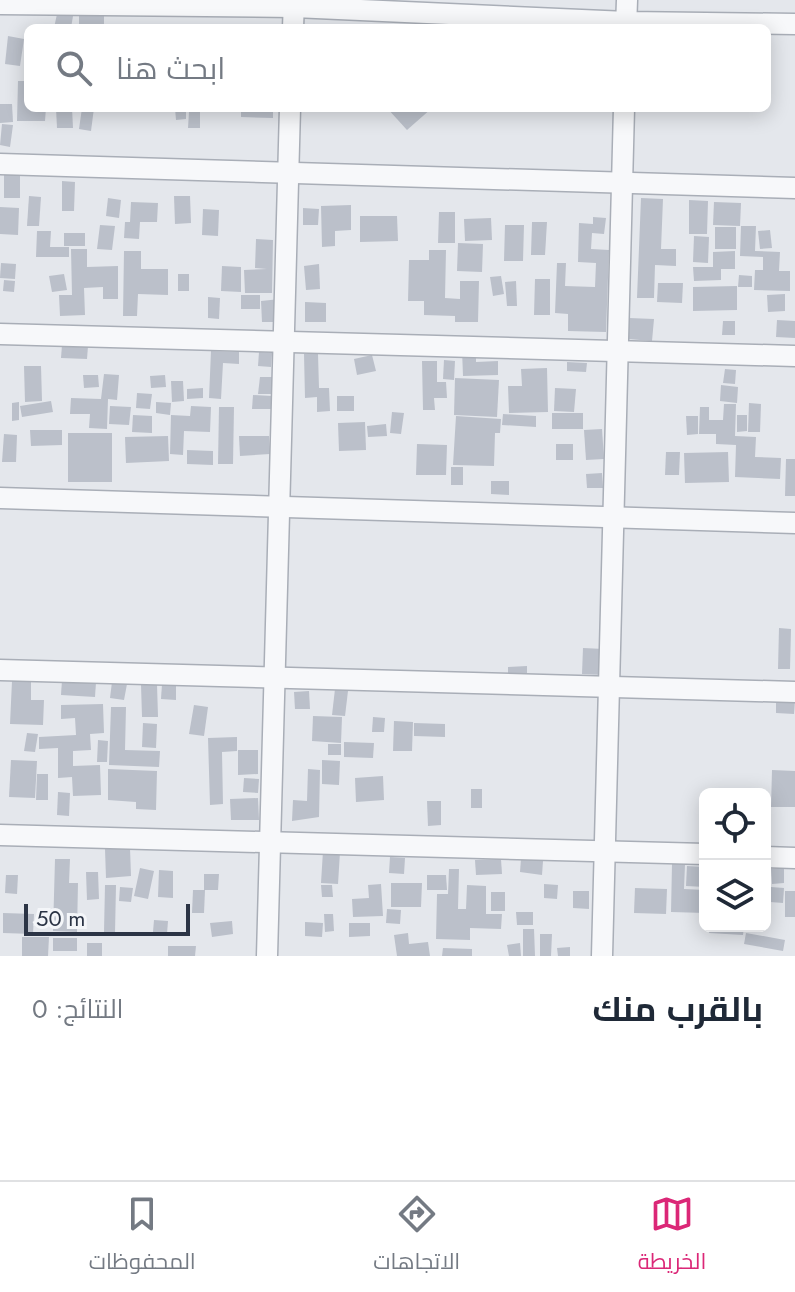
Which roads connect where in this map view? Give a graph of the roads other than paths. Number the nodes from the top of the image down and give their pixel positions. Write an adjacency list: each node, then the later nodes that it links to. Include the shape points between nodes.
1 (627, 0): 5 (street)
2 (0, 4): 3 (street)
3 (294, 12): 4 (street)
4 (600, 24)
5 (626, 24)
6 (771, 24): 7 (street)
7 (795, 24)
8 (290, 112): 11 (street)
9 (624, 112): 12 (street)
10 (0, 164): 11 (street)
11 (288, 171): 12 (street); 15 (street)
12 (621, 185): 13 (street); 16 (street)
13 (795, 188)
14 (0, 334): 15 (street)
15 (285, 341): 16 (street); 19 (street)
16 (618, 351): 17 (street); 20 (street)
17 (795, 356)
18 (0, 498): 19 (street)
19 (281, 505): 20 (street); 23 (street)
20 (614, 517): 21 (street); 24 (street)
21 (795, 523)
22 (0, 670): 23 (street)
23 (273, 676): 24 (street); 27 (street)
24 (610, 685): 25 (street); 28 (street)
25 (795, 692)
26 (0, 835): 27 (street)
27 (269, 844): 28 (street); 32 (street)
28 (607, 851): 29 (street); 33 (street)
29 (699, 854)
30 (771, 857): 31 (street)
31 (795, 858)
32 (267, 956)
33 (602, 956)

